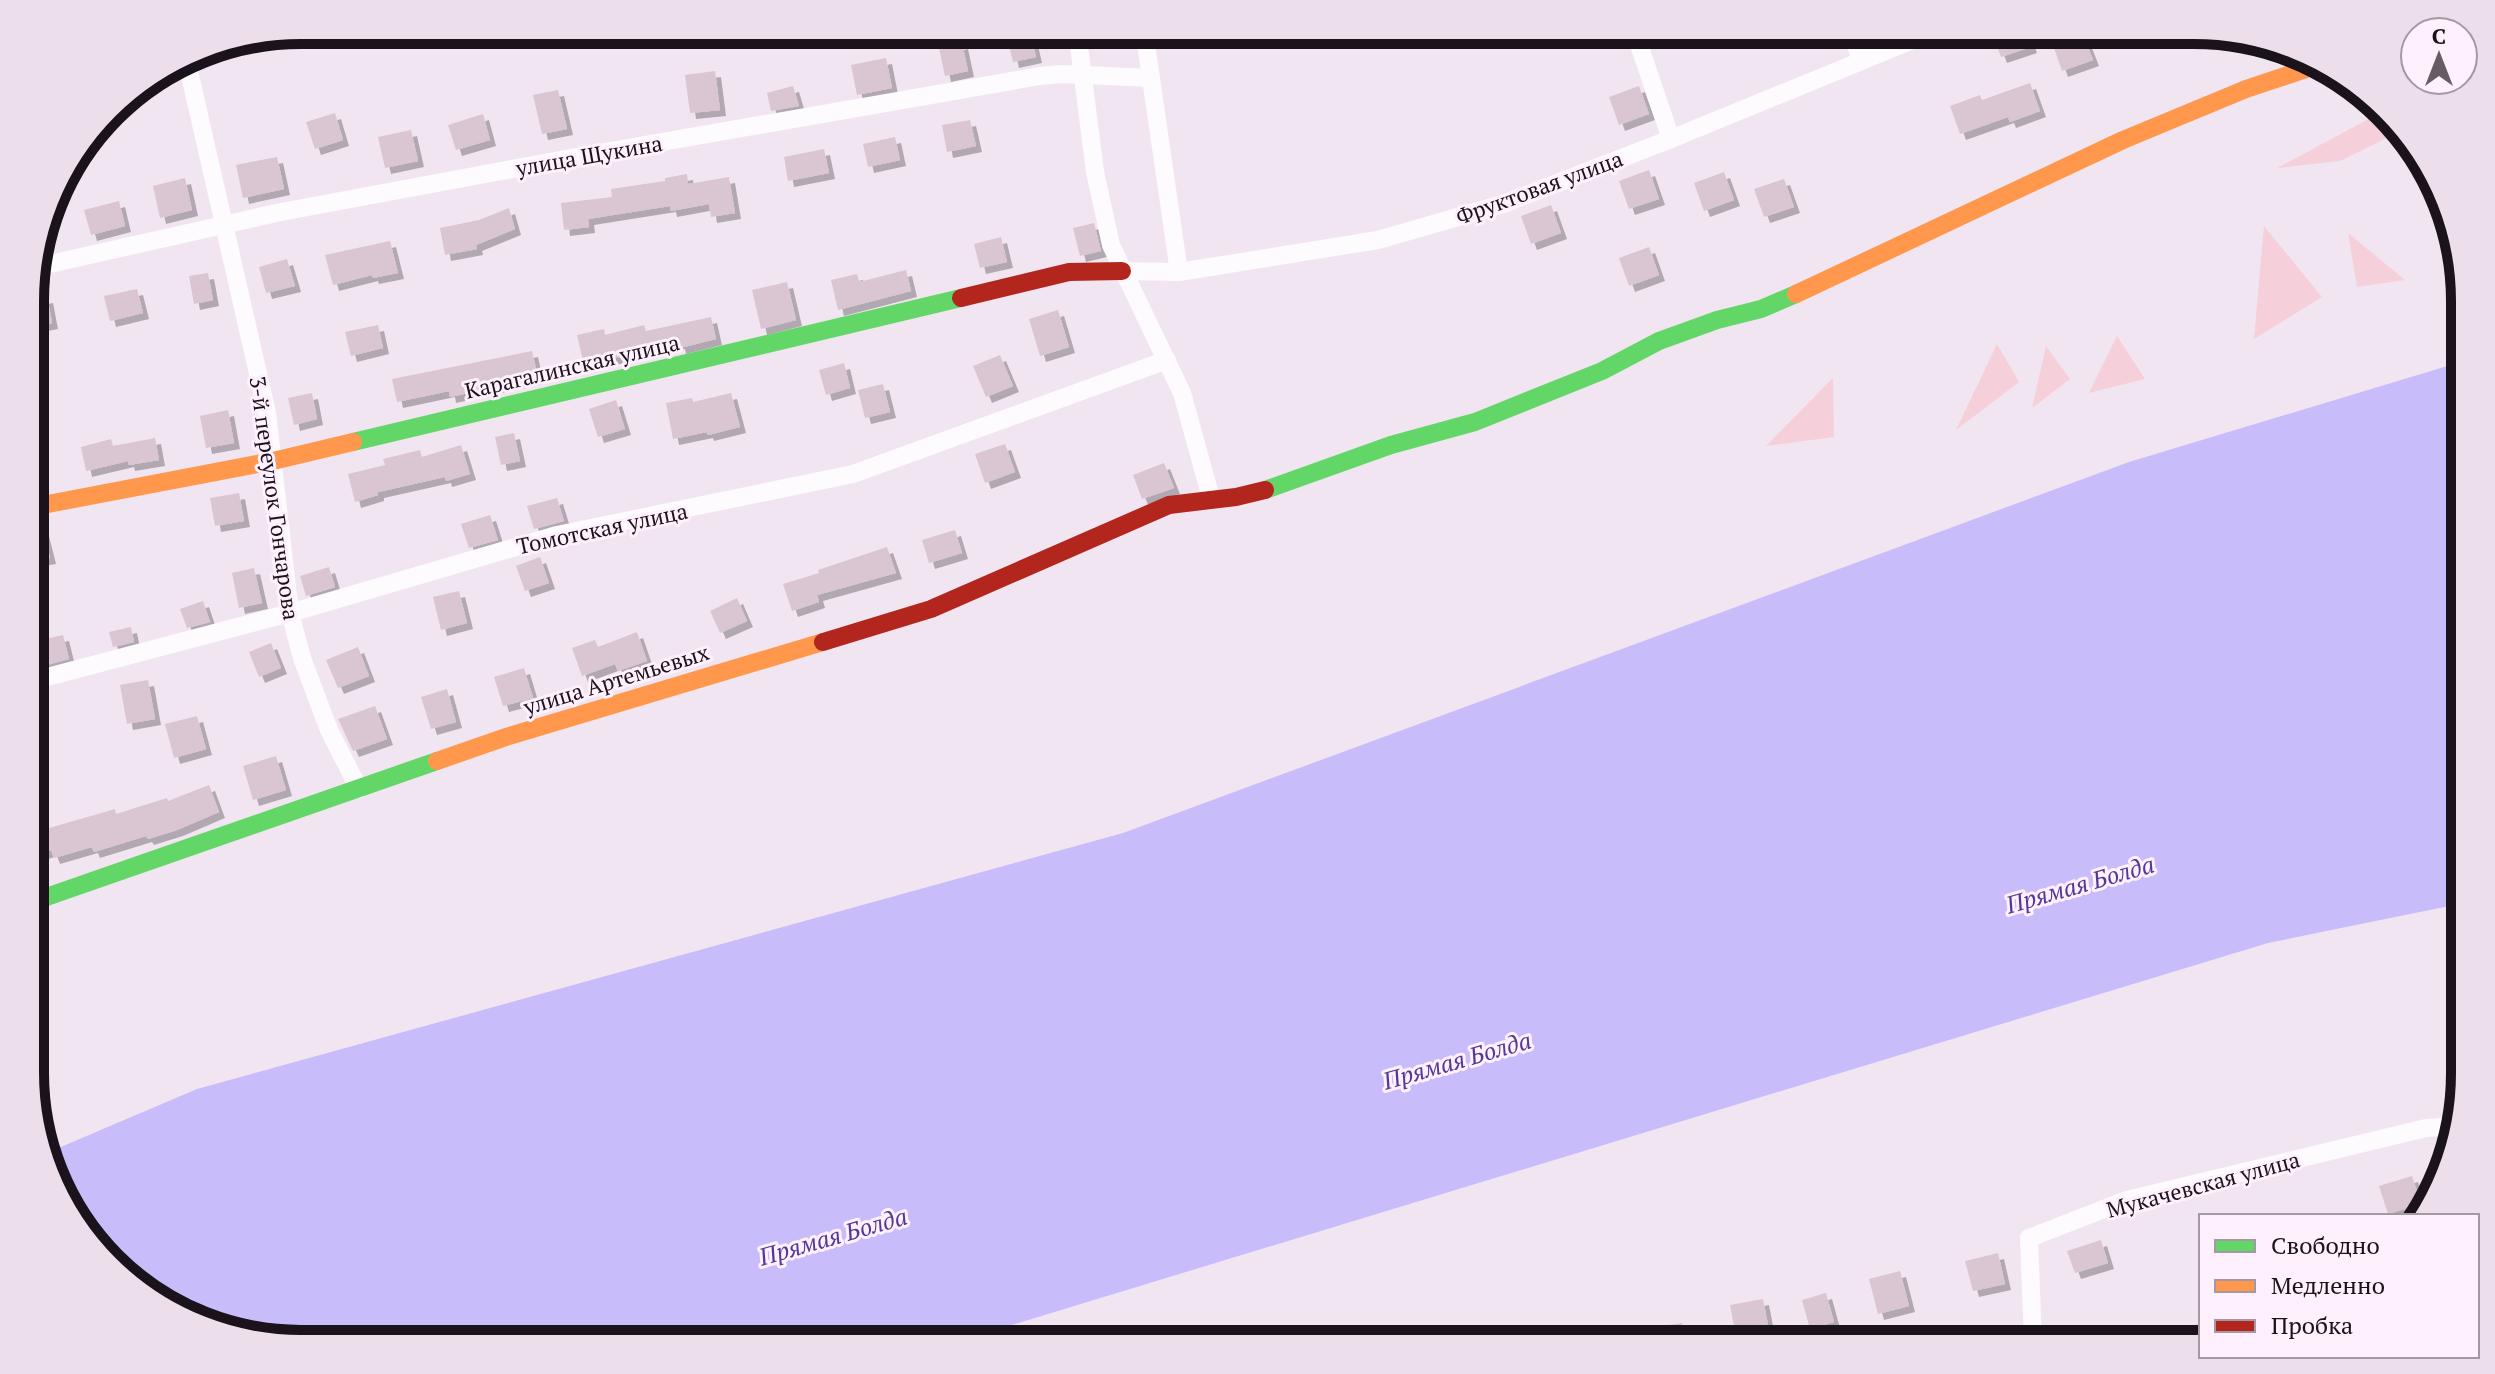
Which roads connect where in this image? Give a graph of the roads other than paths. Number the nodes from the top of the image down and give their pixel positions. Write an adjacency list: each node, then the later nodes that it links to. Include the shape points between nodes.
1 (1079, 44): 9 (street)
2 (1146, 44): 10 (street)
3 (1639, 44): 11 (street)
4 (1855, 44): 6 (street)
5 (1902, 44): 6 (street, Фруктовая улица)
6 (1861, 60): 11 (street, Фруктовая улица)
7 (2302, 69): 18 (street, улица Артемьевых, via 2205,104 1993,198 1794,295 1659,341 1536,399 1258,492)
8 (189, 71): 12 (street, 3-й переулок Гончарова)
9 (1082, 74): 10 (street, улица Щукина); 12 (street, улица Щукина, via 1040,76 582,156); 14 (street, via 1095,172)
10 (1151, 78): 15 (street)
11 (1671, 139): 15 (street, Фруктовая улица, via 1503,204 1378,240)
12 (223, 225): 13 (street, улица Щукина); 17 (street, 3-й переулок Гончарова, via 267,413)
13 (47, 265)
14 (1122, 271): 15 (street, Фруктовая улица); 16 (street); 17 (street, Карагалинская улица, via 1069,272)
15 (1179, 272)
16 (1167, 360): 18 (street, via 1182,393); 20 (street, Томотская улица, via 853,474 557,535)
17 (273, 461): 19 (street, Карагалинская улица); 20 (street, 3-й переулок Гончарова)
18 (1211, 498): 22 (street, улица Артемьевых, via 1169,505 931,609 506,737)
19 (44, 505)
20 (290, 613): 21 (street, Томотская улица); 22 (street, 3-й переулок Гончарова, via 329,730)
21 (44, 678)
22 (359, 789): 23 (street, улица Артемьевых)
23 (44, 898)
24 (2445, 1127): 25 (street, Мукачевская улица, via 2127,1200 2029,1238)
25 (2032, 1329)

